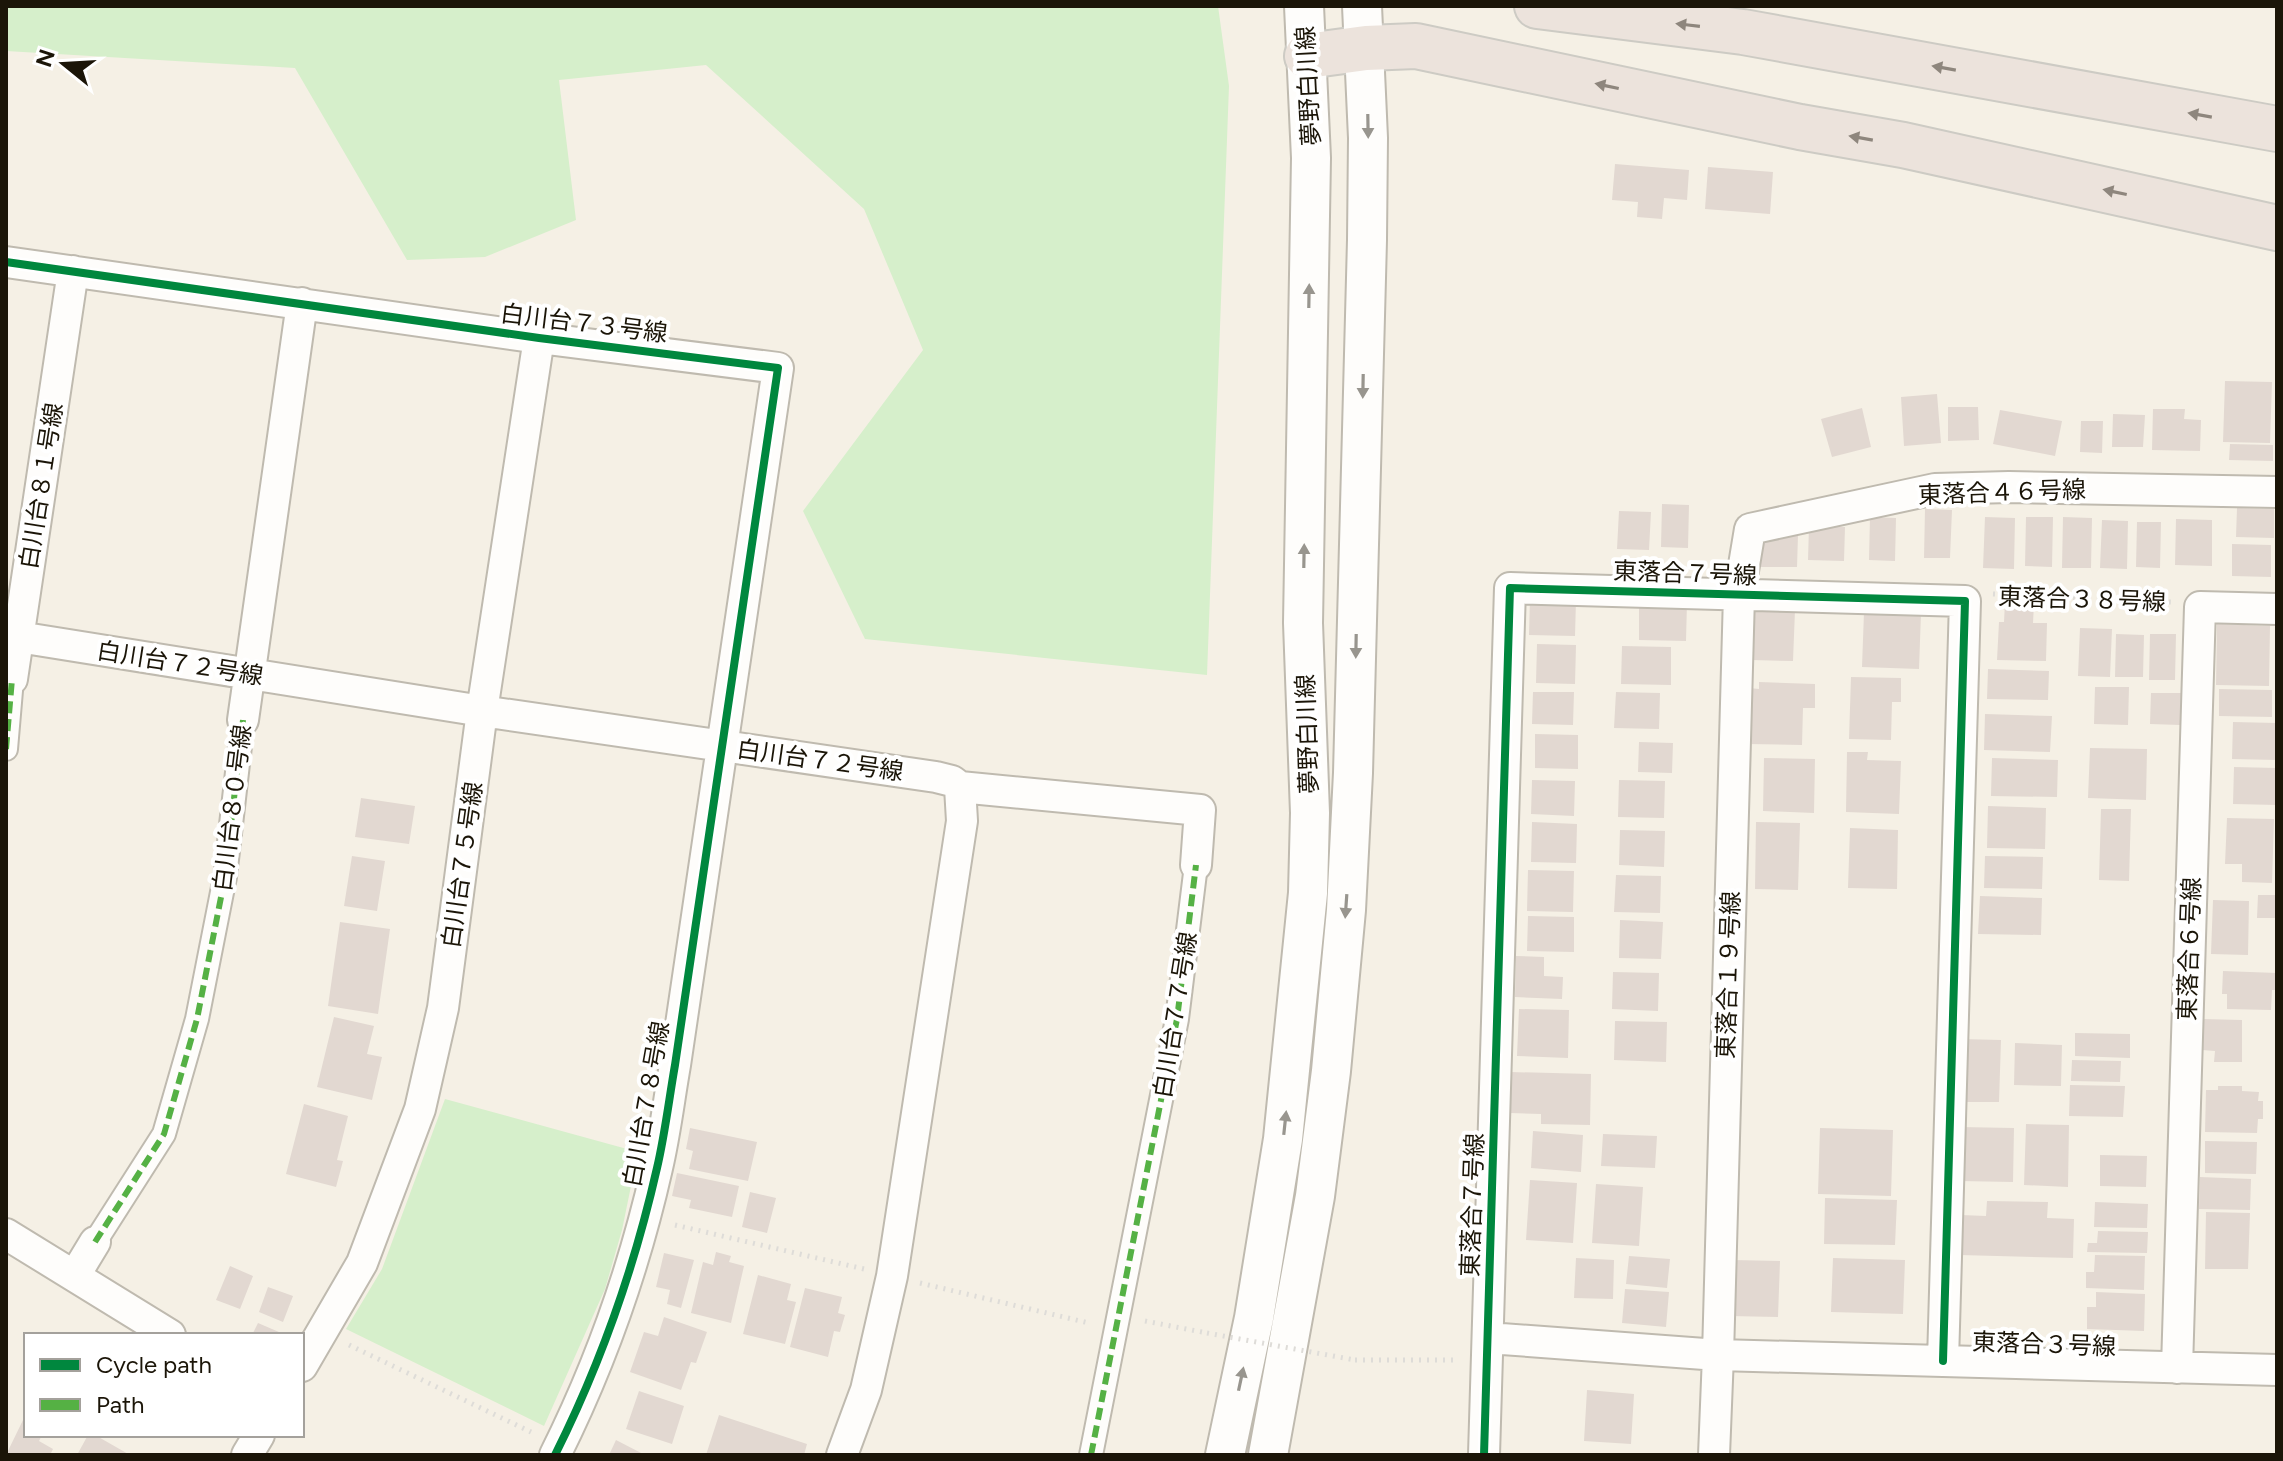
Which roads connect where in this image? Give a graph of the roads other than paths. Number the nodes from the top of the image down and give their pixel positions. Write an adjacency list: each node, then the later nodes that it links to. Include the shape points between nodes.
1 (1304, 6): 4 (street, 夢野白川線)
2 (1537, 6): 5 (highway, one-way to 2, via 1743,32)
3 (1364, 27): 4 (highway); 7 (highway, one-way to 3, via 1416,46); 41 (street, 夢野白川線, one-way to 41, via 1367,240 1346,910 1315,1196)
4 (1307, 56): 40 (street, 夢野白川線, one-way to 4, via 1283,1139 1308,893 1303,623 1311,158)
5 (2277, 129)
6 (2277, 207): 7 (highway)
7 (2192, 208): 8 (highway)
8 (2277, 228)
9 (6, 262): 10 (street, 白川台７３号線)
10 (73, 271): 11 (street, 白川台７３号線); 16 (street, 白川台８１号線)
11 (302, 303): 12 (street, 白川台７３号線); 17 (street, 白川台８０号線)
12 (539, 338): 19 (street, 白川台７５号線); 21 (street, 白川台７３号線, via 778,368)
13 (2277, 492): 14 (street, 東落合４６号線, via 1935,489 1750,529)
14 (1739, 595): 29 (street, 東落合７号線, via 1510,588); 30 (street, 東落合１９号線); 31 (street, 東落合７号線, via 1965,601)
15 (2277, 609): 33 (street, 東落合６号線, via 2200,607)
16 (12, 636): 17 (street, 白川台７２号線); 18 (street, 白川台８１号線)
17 (250, 674): 19 (street, 白川台７２号線); 20 (street, 白川台８０号線)
18 (12, 679): 22 (street, 白川台８１号線)
19 (482, 711): 21 (street, 白川台７２号線); 32 (street, 白川台７５号線, via 443,1008 420,1109 362,1263)
20 (243, 720): 26 (street, 白川台８０号線, via 225,877 197,1019 164,1134)
21 (722, 746): 23 (street, 白川台７２号線, via 936,777); 36 (street, 白川台７８号線, via 658,1166 613,1316)
22 (6, 749)
23 (960, 787): 24 (street, 白川台７７号線, via 1200,810); 38 (street, via 962,821 892,1276 866,1390)
24 (1196, 865): 39 (street, 白川台７７号線, via 1177,1019)
25 (6, 1234): 27 (street)
26 (95, 1242): 27 (street)
27 (75, 1275): 28 (street)
28 (167, 1333)
29 (1488, 1338): 30 (street, 東落合３号線); 42 (street, 東落合７号線)
30 (1718, 1355): 31 (street, 東落合３号線); 43 (street)
31 (1943, 1361): 33 (street, 東落合３号線)
32 (304, 1363)
33 (2177, 1368): 34 (street, 東落合３号線)
34 (2277, 1370)
35 (258, 1437): 37 (street)
36 (558, 1450)
37 (247, 1455)
38 (842, 1455)
39 (1091, 1455)
40 (1225, 1455)
41 (1268, 1455)
42 (1484, 1455)
43 (1714, 1455)

